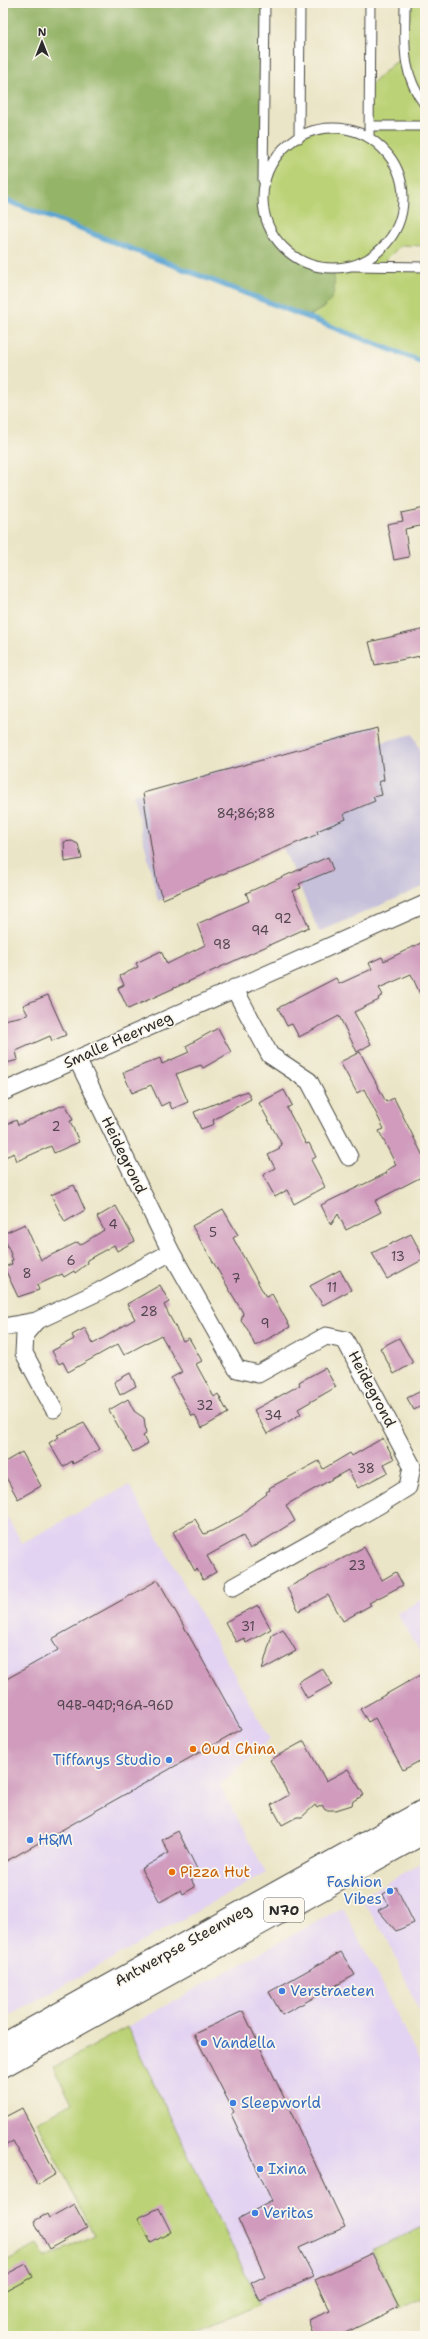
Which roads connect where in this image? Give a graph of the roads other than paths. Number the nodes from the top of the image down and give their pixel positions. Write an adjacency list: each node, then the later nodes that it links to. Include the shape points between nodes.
1 (265, 3): 10 (lane)
2 (300, 3): 8 (lane)
3 (370, 3): 6 (lane)
4 (405, 3): 5 (lane, via 407,74 414,91)
5 (425, 105)
6 (369, 126): 7 (lane); 9 (lane)
7 (425, 126)
8 (299, 138): 9 (lane, via 316,131 334,128 352,131); 10 (lane, via 284,148 273,163 266,180)
9 (369, 138): 11 (lane, via 383,149 394,164 401,181 401,217 394,234 382,248 368,259)
10 (263, 198): 11 (lane, via 265,216 272,233 283,248 314,266)
11 (351, 266): 12 (lane)
12 (425, 267)
13 (425, 904): 14 (street, Smalle Heerweg)
14 (234, 988): 15 (street, Smalle Heerweg); 17 (street, via 270,1055 310,1081)
15 (77, 1059): 16 (street, Smalle Heerweg); 18 (street, Heidegrond)
16 (3, 1092)
17 (349, 1157)
18 (171, 1252): 19 (street, via 98,1292); 22 (street, Heidegrond, via 237,1369 258,1374 326,1336 345,1340 412,1466 408,1487)
19 (36, 1321): 20 (street); 21 (street, via 25,1334 24,1353)
20 (3, 1327)
21 (54, 1409)
22 (233, 1587)
23 (425, 1810): 25 (main road, Antwerpse Steenweg / N70)
24 (425, 1832): 26 (main road, Antwerpse Steenweg / N70)
25 (3, 2044)
26 (3, 2066)

